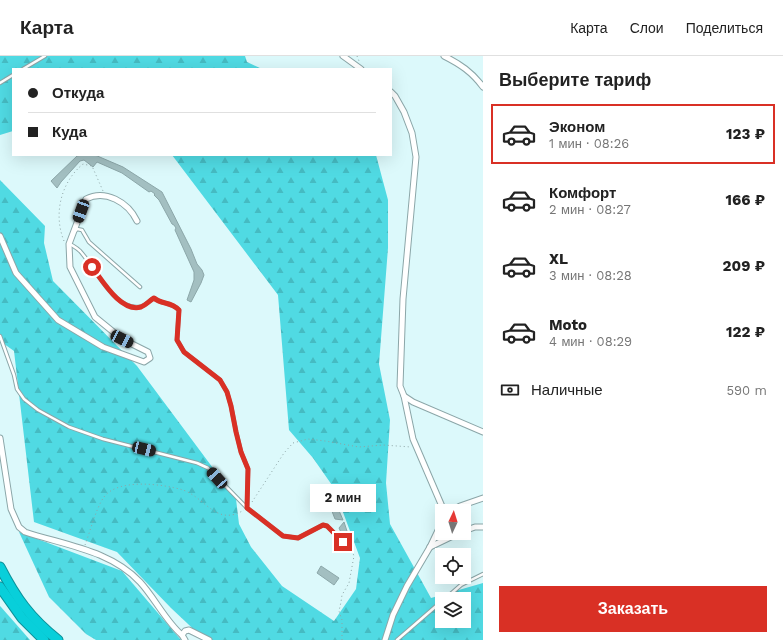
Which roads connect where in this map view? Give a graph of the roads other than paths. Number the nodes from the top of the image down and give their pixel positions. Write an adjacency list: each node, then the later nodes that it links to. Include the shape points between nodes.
1 (45, 56): 4 (lane)
2 (343, 56): 5 (street)
3 (444, 56): 8 (street, via 460,64)
4 (25, 68)
5 (360, 68)
6 (12, 76): 7 (lane)
7 (0, 82)
8 (483, 87)
9 (392, 93): 16 (street, via 407,119 416,157 403,299 400,386)
10 (136, 220): 11 (street, via 126,206 111,196 94,195 86,199)
11 (73, 233): 13 (street); 14 (lane, via 77,229 82,230 89,242)
12 (0, 236): 13 (street, via 16,273 58,320 103,347 144,362 150,358 148,352 122,339 95,317 70,267)
13 (69, 244): 22 (lane, via 79,249 119,301 139,308 154,298 172,304 179,310 177,340 184,352 220,380 227,392 241,452 248,469)
14 (140, 287)
15 (0, 336): 22 (lane, via 17,389 24,399 38,410 103,440 198,463 208,468)
16 (404, 396): 17 (street, via 422,407); 20 (street, via 417,448)
17 (483, 432)
18 (0, 438): 34 (street, via 11,510 19,527 25,532 83,549 110,560 125,570 139,581)
19 (483, 498): 21 (street)
20 (441, 504)
21 (466, 504)
22 (247, 508): 27 (lane, via 283,536 298,538 323,525)
23 (483, 527): 24 (street)
24 (471, 528)
25 (435, 537): 28 (street)
26 (445, 540): 28 (street)
27 (343, 542)
28 (430, 548): 38 (street, via 407,586)
29 (0, 567): 36 (highway, via 28,613)
30 (483, 574): 32 (lane)
31 (0, 587): 35 (highway, via 22,618)
32 (453, 592)
33 (435, 607): 39 (lane)
34 (183, 637): 37 (street, via 185,631 189,630)
35 (44, 640)
36 (58, 640)
37 (209, 640)
38 (386, 640)
39 (397, 640)

